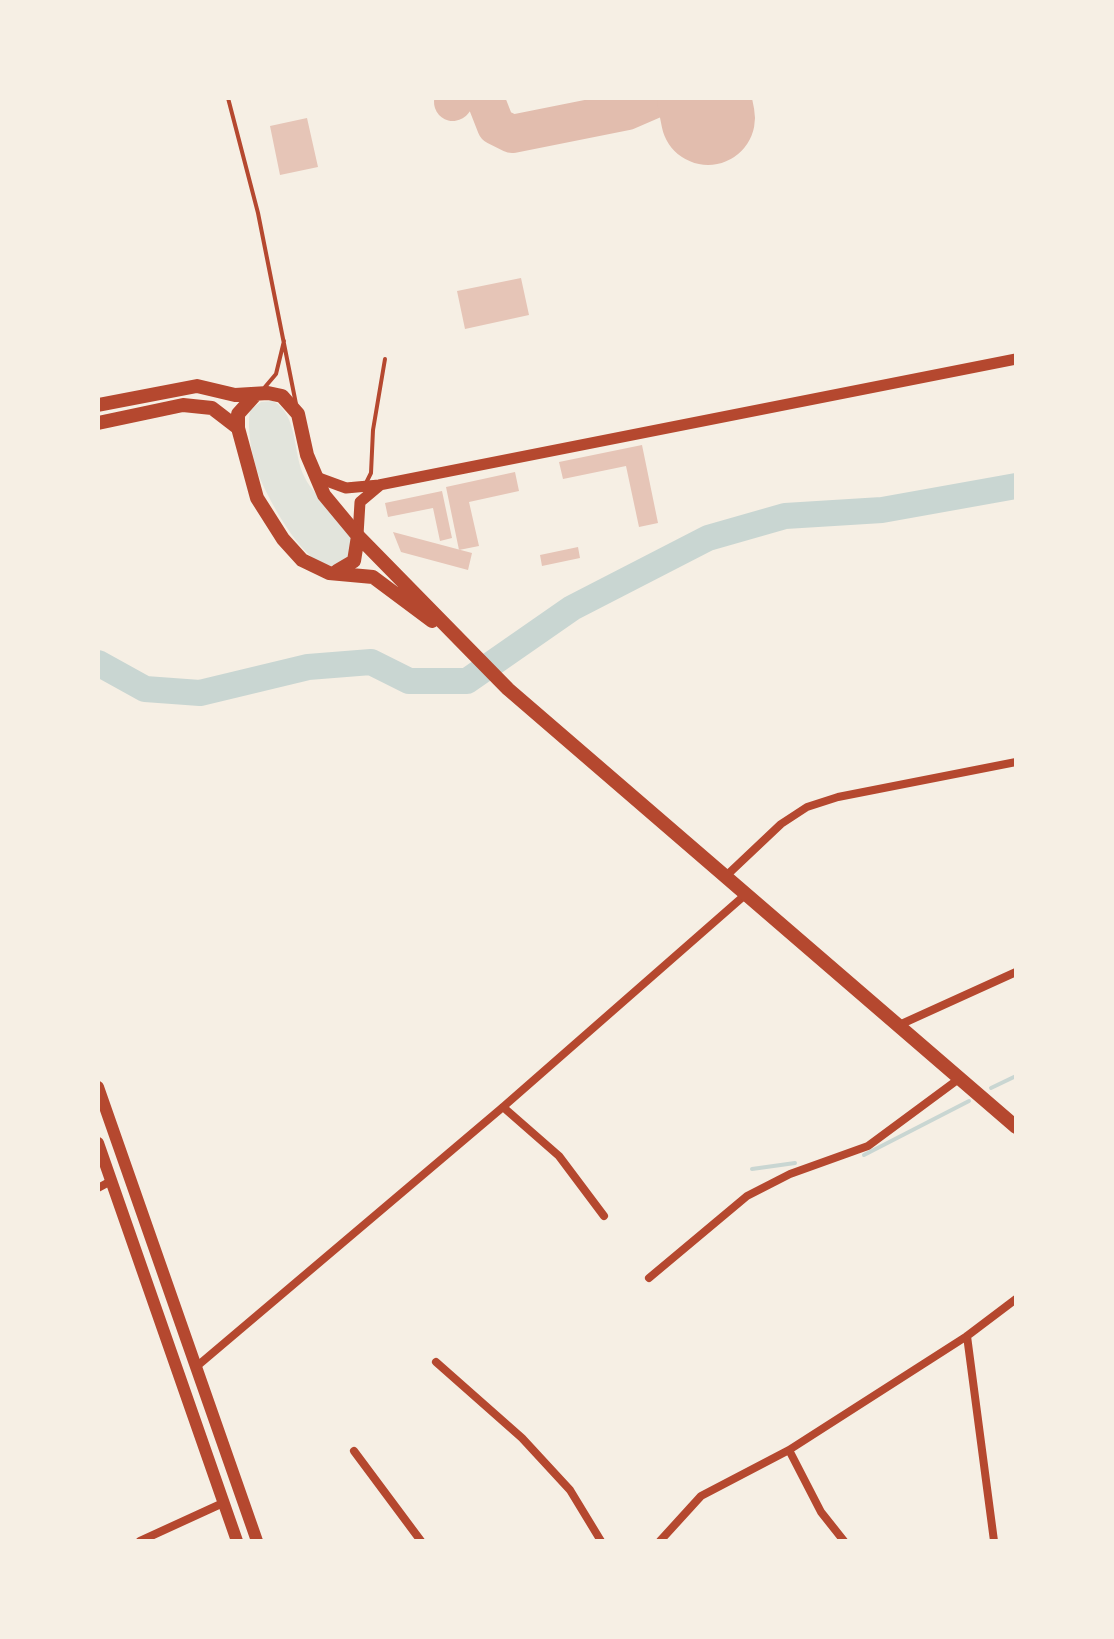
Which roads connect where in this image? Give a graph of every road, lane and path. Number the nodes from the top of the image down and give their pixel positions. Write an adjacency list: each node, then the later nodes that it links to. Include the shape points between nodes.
1 (228, 98): 2 (lane)
2 (285, 339): 5 (lane, via 272,381); 7 (lane)
3 (385, 359): 12 (lane, via 371,473)
4 (1016, 359): 11 (street)
5 (256, 394): 6 (main road, via 197,386); 7 (main road, via 282,396); 9 (main road, via 238,414)
6 (98, 405)
7 (298, 414): 10 (main road)
8 (98, 423): 9 (main road, via 201,405)
9 (238, 428): 14 (main road, via 268,518 302,560)
10 (315, 477): 12 (street, via 346,488); 13 (main road)
11 (379, 485): 12 (street); 13 (street, via 360,502)
12 (364, 487)
13 (358, 536): 14 (main road, via 354,561); 15 (main road)
14 (329, 573): 15 (main road, via 373,577)
15 (464, 646): 17 (main road)
16 (1016, 762): 17 (street, via 807,807)
17 (726, 876): 18 (main road)
18 (745, 895): 20 (main road); 23 (street)
19 (1016, 972): 20 (street)
20 (897, 1026): 21 (main road)
21 (961, 1078): 24 (main road); 29 (street, via 868,1146 747,1196)
22 (98, 1087): 33 (main road)
23 (503, 1107): 28 (street, via 559,1156); 33 (street)
24 (1016, 1127)
25 (98, 1143): 26 (main road)
26 (111, 1181): 27 (street); 36 (main road)
27 (98, 1188)
28 (604, 1216)
29 (649, 1278)
30 (1016, 1299): 31 (street)
31 (967, 1336): 34 (street); 44 (street)
32 (436, 1362): 41 (street, via 522,1438 570,1490)
33 (196, 1367): 39 (main road)
34 (789, 1450): 42 (street, via 701,1496); 43 (street, via 821,1512)
35 (354, 1451): 40 (street)
36 (223, 1503): 37 (street); 38 (main road)
37 (140, 1541)
38 (237, 1541)
39 (257, 1541)
40 (421, 1541)
41 (601, 1541)
42 (660, 1541)
43 (844, 1541)
44 (994, 1541)

